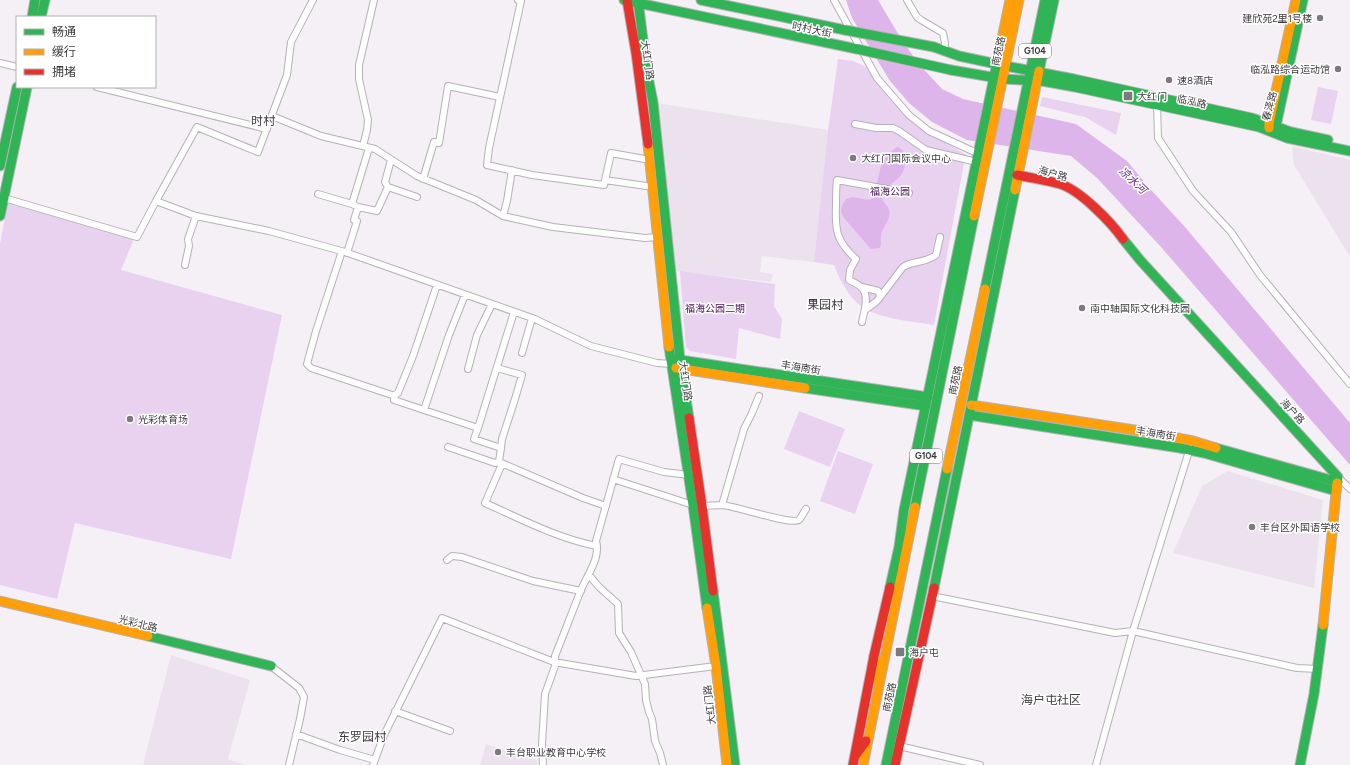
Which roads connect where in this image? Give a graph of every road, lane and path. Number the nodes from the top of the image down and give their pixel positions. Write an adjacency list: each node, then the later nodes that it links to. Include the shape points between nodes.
1 (35, 0): 17 (main road)
2 (45, 0): 18 (main road)
3 (313, 0): 30 (street, via 291,42 287,75)
4 (374, 0): 35 (street, via 359,65 359,79 368,120)
5 (518, 0): 28 (street, via 521,1)
6 (626, 0): 16 (main road, 时村大街); 40 (main road, 大红门路)
7 (701, 0): 19 (main road, 时村大街, bridge)
8 (834, 0): 37 (street, via 877,78 909,115 929,131)
9 (907, 0): 19 (street, via 917,17 942,33)
10 (1010, 0): 21 (main road)
11 (1020, 0): 21 (main road, 南苑路 / G104)
12 (1046, 0): 23 (main road, 南苑路 / G104)
13 (1054, 0): 23 (main road)
14 (1296, 0): 32 (main road, 春泽路)
15 (1303, 0): 32 (main road, 春泽路)
16 (638, 2): 24 (main road, 时村大街, bridge, via 951,70); 79 (main road, 大红门路, via 653,102)
17 (32, 16)
18 (42, 16)
19 (944, 50): 21 (main road, 时村大街, via 959,56)
20 (0, 63): 22 (street)
21 (1002, 65): 23 (main road, 临泓路); 24 (main road, 南苑路 / G104)
22 (16, 67)
23 (1034, 76): 24 (main road, 临泓路); 29 (main road, 临泓路, via 1042,81); 32 (main road, 临泓路, via 1252,118); 38 (main road, 南苑路 / G104)
24 (999, 78): 37 (main road, 南苑路 / G104)
25 (17, 88): 41 (main road)
26 (27, 88): 53 (main road)
27 (101, 88): 33 (street)
28 (500, 98): 42 (street, via 487,165); 44 (street, via 448,86 439,143 434,142)
29 (1157, 104): 32 (main road, 临泓路, via 1259,127); 82 (street, via 1158,138 1193,191 1230,232 1260,275)
30 (272, 116): 33 (street); 35 (street, via 321,136)
31 (855, 124): 37 (street, via 899,130 926,150)
32 (1272, 127): 34 (main road, 临泓路); 36 (main road, 临泓路, via 1288,138)
33 (267, 129): 54 (street, via 258,152 197,127)
34 (1350, 145)
35 (366, 147): 39 (street, via 375,149); 56 (street)
36 (1350, 151)
37 (981, 153): 55 (main road); 57 (main road, 南苑路 / G104)
38 (1017, 154): 43 (main road); 46 (main road, 南苑路 / G104)
39 (391, 160): 44 (street); 47 (street, via 385,182)
40 (650, 160): 45 (street, via 611,153); 48 (main road, 大红门路)
41 (0, 166)
42 (512, 170): 45 (street, via 604,185); 60 (street)
43 (1018, 175): 49 (main road); 99 (main road, 海户路, via 1061,184 1072,190 1115,228 1140,260)
44 (423, 179): 60 (street, via 476,200)
45 (605, 180): 48 (street)
46 (1007, 183): 49 (main road); 62 (main road, 南苑路 / G104)
47 (388, 187): 52 (street); 56 (street, via 377,210)
48 (653, 187): 63 (main road, 大红门路)
49 (1014, 191): 61 (main road)
50 (909, 193): 70 (street, via 837,180 835,225 846,250 856,259 850,270 849,280)
51 (318, 194): 56 (street)
52 (418, 197)
53 (4, 198): 54 (street, via 137,237); 58 (main road)
54 (156, 201): 59 (street)
55 (968, 204): 57 (main road); 66 (main road)
56 (355, 206): 67 (street, via 354,220 357,221)
57 (975, 213): 65 (main road, 南苑路 / G104)
58 (0, 216)
59 (196, 216): 67 (street, via 269,231); 68 (street, via 188,239)
60 (503, 216): 63 (street, via 553,227 645,238)
61 (1009, 217): 62 (main road); 86 (main road)
62 (996, 232): 134 (main road, 南苑路 / G104)
63 (658, 237): 79 (main road, 大红门路)
64 (940, 237): 72 (street, via 936,255 929,260 904,266)
65 (970, 239): 66 (main road); 94 (main road, 南苑路 / G104)
66 (959, 245): 85 (main road)
67 (345, 252): 69 (street); 83 (street, via 316,331 307,364 311,368)
68 (185, 264)
69 (437, 285): 71 (street); 83 (street, via 411,362 398,393)
70 (862, 287): 72 (street); 74 (street)
71 (465, 295): 73 (street); 87 (street, via 449,332)
72 (880, 295): 74 (street, via 877,301)
73 (492, 304): 75 (street); 81 (street, via 477,335)
74 (865, 310): 77 (street)
75 (514, 312): 76 (street); 80 (street)
76 (532, 318): 78 (street); 79 (street, via 591,346 657,363)
77 (862, 322)
78 (522, 353)
79 (675, 364): 85 (main road, 丰海南街); 97 (main road, 大红门路); 102 (main road, 大红门路)
80 (497, 368): 89 (street); 92 (street, via 522,375)
81 (468, 369)
82 (1350, 384)
83 (394, 395): 87 (street, via 394,400)
84 (759, 396): 103 (street, via 744,428)
85 (927, 402): 96 (main road)
86 (971, 405): 88 (main road); 90 (main road, 丰海南街)
87 (424, 410): 89 (street)
88 (968, 415): 93 (main road, 丰海南街); 111 (main road)
89 (478, 428): 92 (street, via 474,439)
90 (1192, 441): 93 (street); 99 (main road, 丰海南街)
91 (448, 447): 95 (street)
92 (501, 448): 95 (street)
93 (1190, 450): 99 (main road, 丰海南街); 113 (street)
94 (926, 457): 96 (main road); 101 (main road, 南苑路 / G104)
95 (501, 463): 104 (street); 107 (street, via 485,504 526,522)
96 (913, 472): 106 (main road)
97 (689, 475): 98 (street, via 664,472 619,459); 102 (main road, 大红门路)
98 (614, 479): 102 (street); 104 (street)
99 (1337, 483): 100 (street); 118 (main road)
100 (1350, 489)
101 (917, 501): 106 (main road); 120 (main road, 南苑路 / G104)
102 (698, 505): 103 (street); 117 (main road, 大红门路, via 706,603); 132 (main road, 大红门路)
103 (722, 505): 105 (street, via 794,521 799,519)
104 (606, 506): 107 (street, via 596,541)
105 (806, 509)
106 (904, 517): 114 (main road)
107 (597, 546): 109 (street, via 593,568)
108 (447, 560): 110 (street, via 452,556 462,558 533,581)
109 (589, 574): 110 (street); 119 (street, via 618,604 619,633)
110 (581, 591): 115 (street)
111 (932, 596): 113 (street, via 1115,633); 125 (main road)
112 (0, 601): 116 (main road, 光彩北路)
113 (1133, 632): 118 (street, via 1297,668); 137 (street)
114 (874, 656): 120 (main road); 126 (main road)
115 (554, 662): 119 (street); 121 (street, via 442,618); 129 (street, via 555,666 545,694)
116 (271, 666): 123 (street, via 300,688 304,697)
117 (716, 666): 119 (street); 131 (main road, 大红门路)
118 (1318, 669): 138 (main road)
119 (641, 675): 130 (street, via 645,684 655,741)
120 (878, 690): 124 (main road, 南苑路 / G104)
121 (395, 712): 122 (street); 127 (street)
122 (450, 731)
123 (296, 734): 127 (street); 128 (street)
124 (869, 737): 126 (main road); 133 (main road, 南苑路 / G104)
125 (899, 746): 135 (main road); 136 (street)
126 (854, 761)
127 (374, 763)
128 (289, 765)
129 (543, 765)
130 (663, 765)
131 (728, 765)
132 (735, 765)
133 (863, 765)
134 (886, 765)
135 (895, 765)
136 (980, 765)
137 (1096, 765)
138 (1300, 765)

